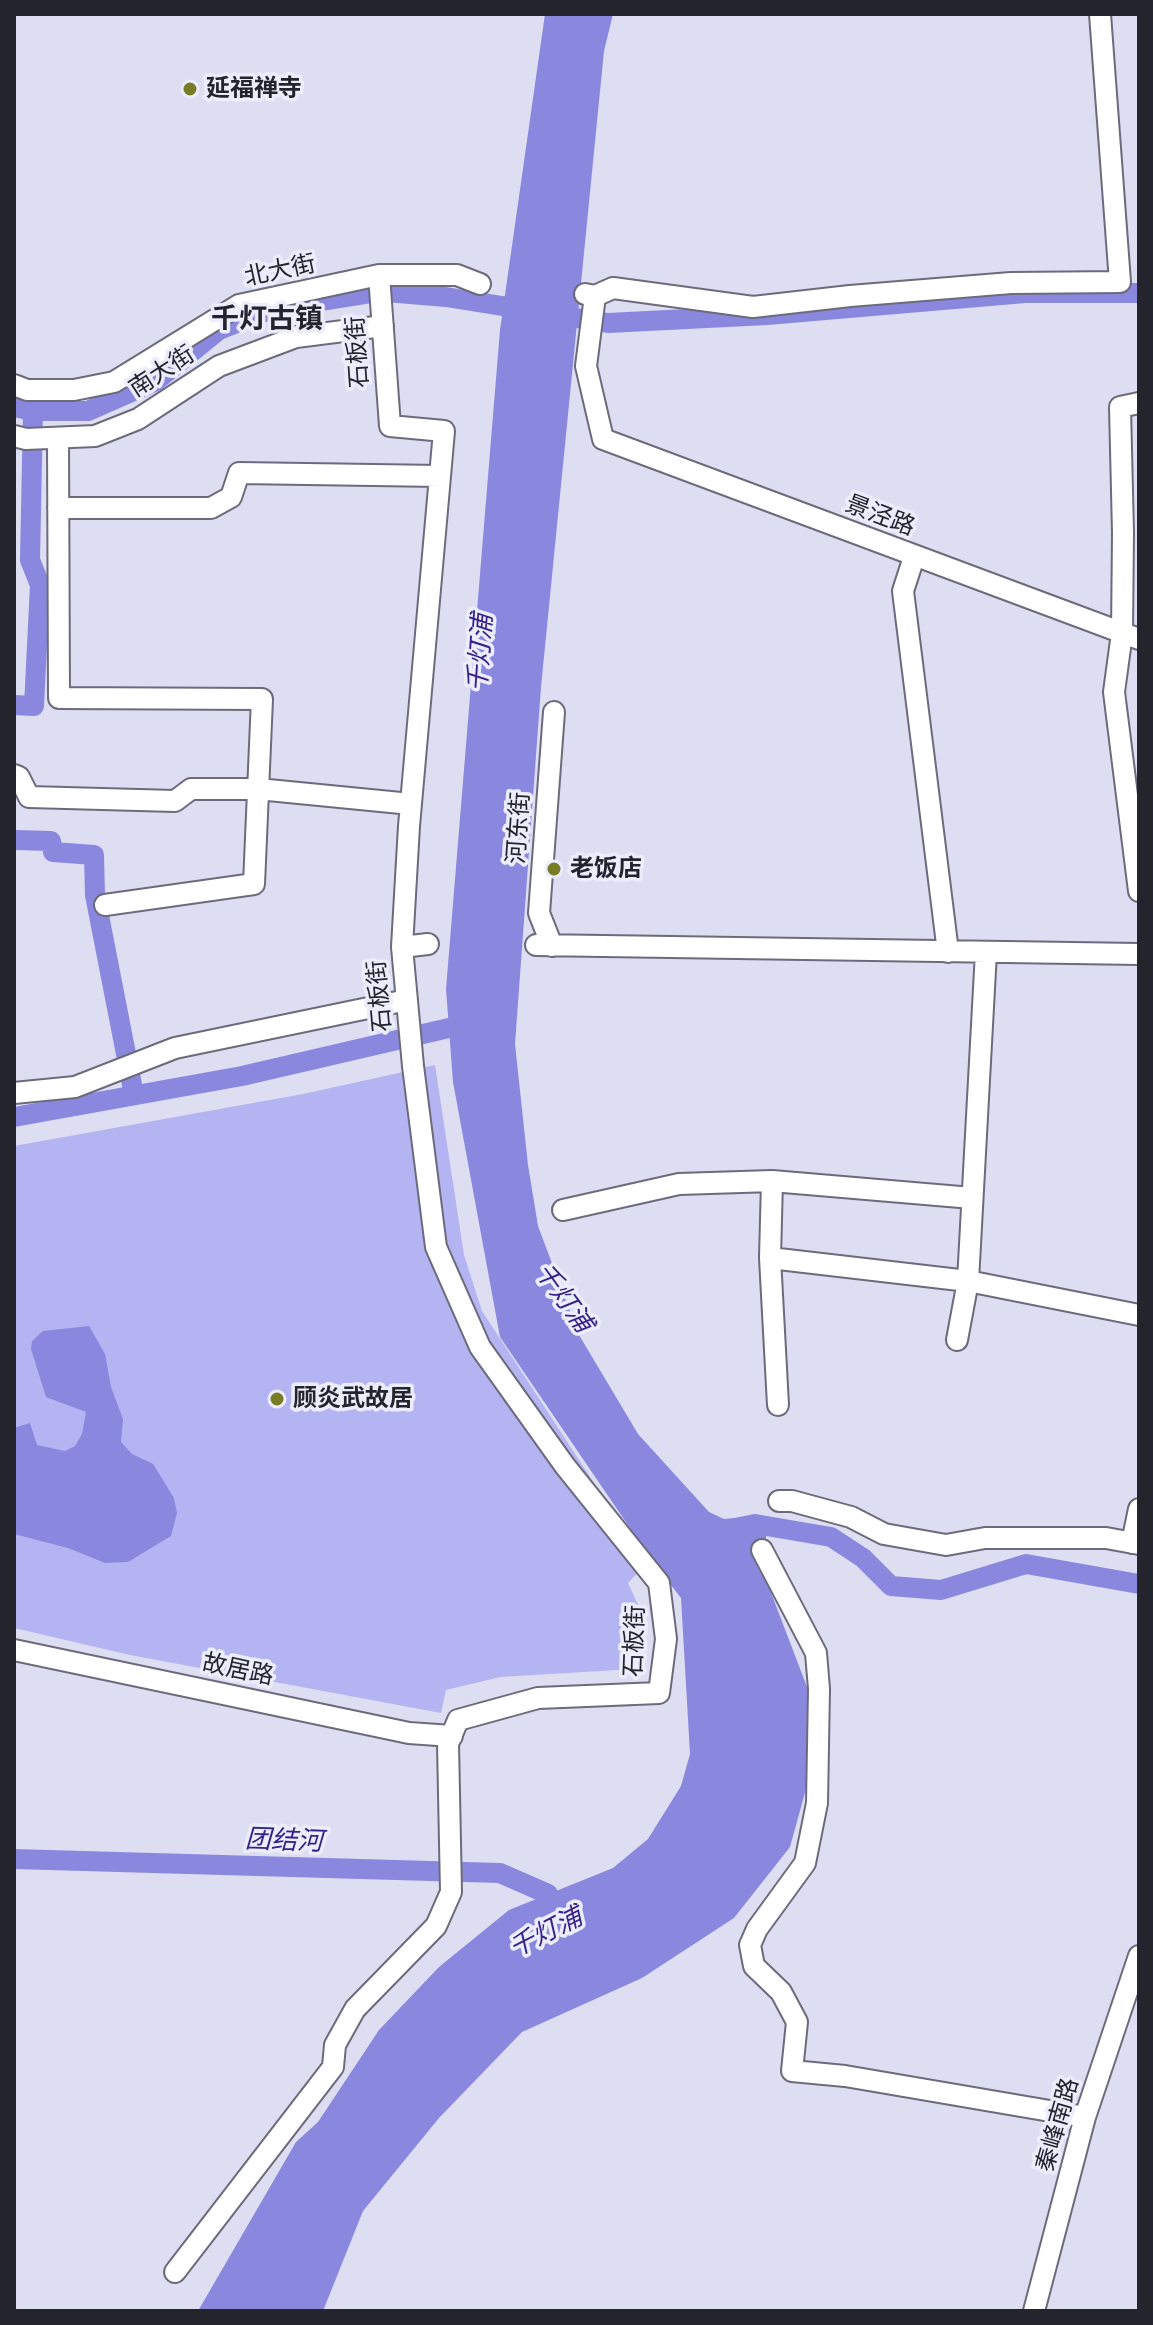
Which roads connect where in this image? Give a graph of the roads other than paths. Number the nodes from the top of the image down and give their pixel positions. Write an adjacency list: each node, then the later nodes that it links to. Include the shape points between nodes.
1 (1100, 14): 10 (street, 景泾路, via 1120,282 1011,283 753,307 613,288 591,299 586,366 603,439)
2 (379, 275): 3 (street, 北大街, via 457,275); 4 (street, 石板街); 5 (street, 北大街, via 239,305 114,382 74,390)
3 (480, 284)
4 (383, 326): 7 (street, 南大街, via 296,337 219,366 138,419 95,436); 8 (street, 石板街, via 390,426 444,431)
5 (20, 388)
6 (1139, 403): 11 (street, via 1120,407)
7 (35, 438): 9 (street)
8 (440, 476): 9 (street, via 239,473 231,497 211,508); 15 (street, 石板街)
9 (58, 508): 14 (street, via 59,698 262,699)
10 (914, 557): 11 (street, 景泾路); 20 (street, via 903,591)
11 (1130, 636): 16 (street, via 1114,692)
12 (554, 712): 20 (street, 河东街, via 539,913 544,946)
13 (14, 775): 14 (street, via 29,797 175,801 191,789)
14 (258, 789): 15 (street); 17 (street, via 254,884)
15 (411, 804): 19 (street, 石板街)
16 (1139, 891)
17 (105, 905)
18 (428, 944): 19 (street)
19 (402, 947): 23 (street, 石板街)
20 (948, 952): 21 (street)
21 (986, 952): 22 (street); 26 (street)
22 (1139, 954)
23 (408, 1008): 24 (street, via 175,1048 75,1087); 38 (street, 石板街, via 436,1247 480,1347 565,1466 662,1582 666,1639 659,1693 538,1698 458,1720)
24 (14, 1093)
25 (772, 1181): 26 (street); 27 (street, via 679,1184); 28 (street)
26 (972, 1198): 29 (street)
27 (563, 1210)
28 (770, 1258): 29 (street); 32 (street)
29 (968, 1281): 30 (street); 31 (street)
30 (1139, 1315)
31 (957, 1340)
32 (778, 1405)
33 (779, 1501): 35 (street, via 851,1517 884,1534 946,1545 985,1538 1106,1538)
34 (1139, 1509): 35 (street)
35 (1136, 1543)
36 (762, 1550): 40 (street, via 816,1653 819,1689 817,1803 805,1863 750,1945 754,1966 781,1992 797,2022 792,2071)
37 (14, 1650): 38 (street, 故居路, via 409,1733)
38 (452, 1736): 41 (street, via 451,1892 436,1926 355,2009 335,2045 333,2067)
39 (1139, 1956): 40 (street, 秦峰南路)
40 (1085, 2117): 42 (street, 秦峰南路)
41 (175, 2272)
42 (1034, 2311)

